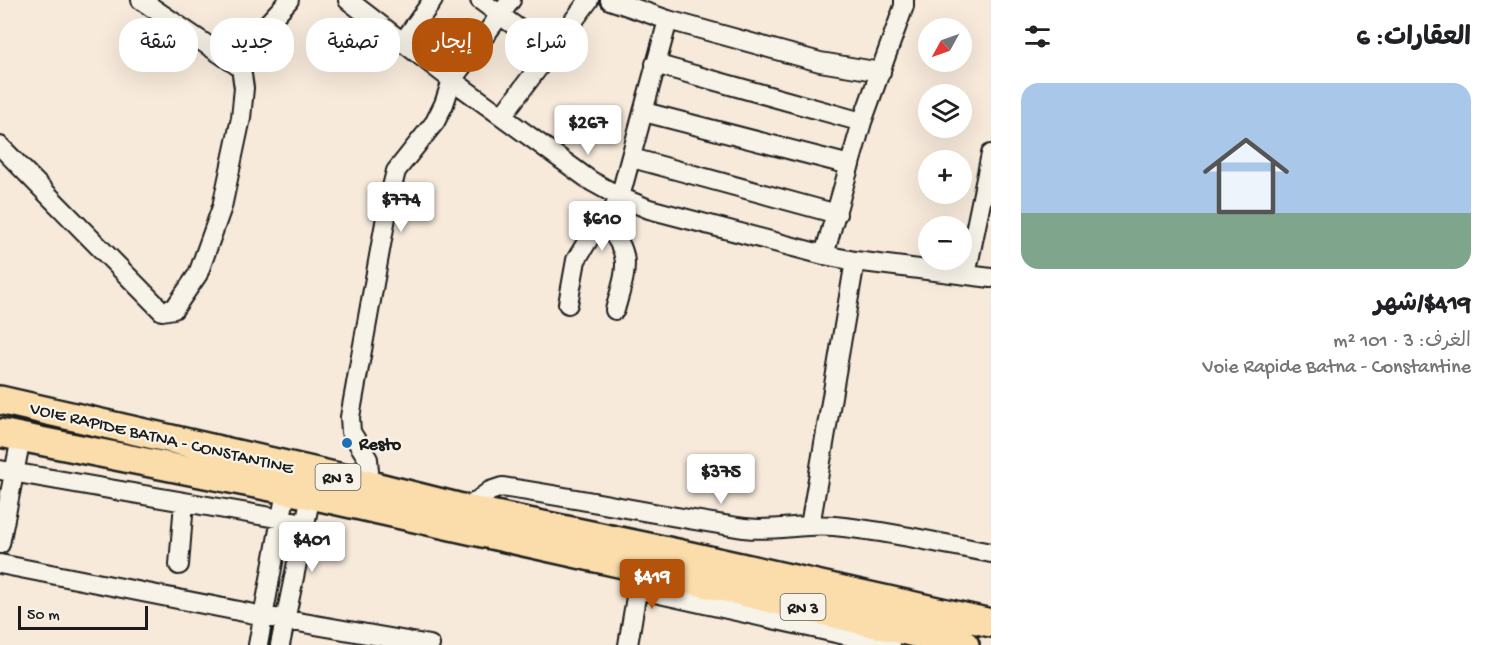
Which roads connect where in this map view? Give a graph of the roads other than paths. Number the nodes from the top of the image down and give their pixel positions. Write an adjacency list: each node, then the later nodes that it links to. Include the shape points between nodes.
1 (141, 0): 16 (street)
2 (290, 0): 11 (street)
3 (433, 0): 15 (street)
4 (480, 0): 10 (street)
5 (511, 0): 10 (street)
6 (589, 0): 12 (street)
7 (610, 0): 14 (street)
8 (904, 0): 20 (street)
9 (353, 1): 15 (street)
10 (500, 15): 13 (street); 21 (street)
11 (273, 18)
12 (576, 18)
13 (505, 19)
14 (669, 20): 17 (street); 20 (street, via 820,62)
15 (402, 42): 21 (street)
16 (210, 47)
17 (655, 64): 22 (street); 24 (street)
18 (242, 72): 25 (street, via 241,118 222,207 198,274 174,309 168,311 162,310)
19 (535, 72): 23 (street)
20 (881, 72): 24 (street)
21 (452, 80): 23 (street); 41 (street, via 435,122 396,171 390,195 350,417 351,432 368,459)
22 (644, 112): 27 (street); 28 (street)
23 (502, 116): 29 (street)
24 (862, 122): 28 (street)
25 (0, 146)
26 (991, 154): 34 (street)
27 (632, 158): 29 (street); 30 (street)
28 (850, 165): 30 (street)
29 (620, 198): 31 (street); 32 (street)
30 (837, 214): 32 (street)
31 (605, 224): 36 (street, via 590,237 576,260); 37 (street, via 618,237 627,267)
32 (824, 255): 33 (street)
33 (855, 261): 34 (street); 47 (street)
34 (966, 275): 35 (street)
35 (991, 278)
36 (568, 304)
37 (615, 310)
38 (0, 400): 41 (highway, VOIE RAPIDE BATNA - CONSTANTINE / RN 3)
39 (10, 435): 40 (street); 42 (highway, VOIE RAPIDE BATNA - CONSTANTINE / RN 3)
40 (7, 472): 43 (street); 48 (street)
41 (370, 484): 44 (highway, VOIE RAPIDE BATNA - CONSTANTINE / RN 3)
42 (298, 493): 45 (street); 46 (street); 52 (highway, VOIE RAPIDE BATNA - CONSTANTINE / RN 3)
43 (184, 502): 45 (street); 51 (street)
44 (466, 509): 47 (street, via 490,490 502,488 746,528); 55 (highway, VOIE RAPIDE BATNA - CONSTANTINE / RN 3)
45 (282, 519): 46 (street); 53 (street)
46 (305, 523): 54 (street)
47 (810, 526): 49 (street, via 902,534)
48 (0, 544)
49 (991, 553)
50 (0, 564): 53 (street)
51 (179, 566)
52 (639, 579): 59 (street); 60 (street); 61 (highway, VOIE RAPIDE BATNA - CONSTANTINE / RN 3)
53 (264, 616): 54 (street); 56 (street)
54 (284, 619): 57 (street); 58 (street)
55 (991, 623)
56 (258, 645)
57 (280, 645)
58 (430, 645)
59 (627, 645)
60 (890, 645)
61 (965, 645)

